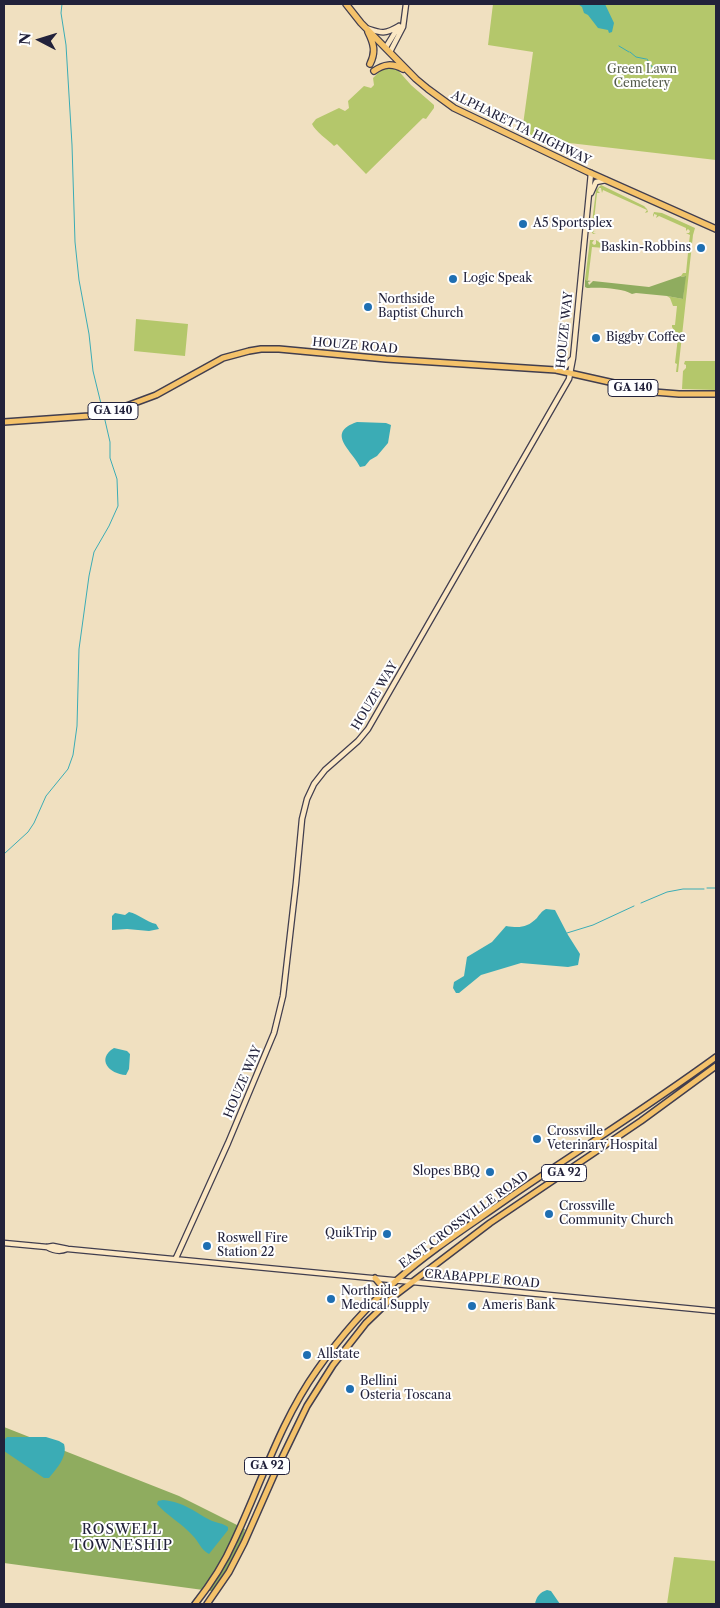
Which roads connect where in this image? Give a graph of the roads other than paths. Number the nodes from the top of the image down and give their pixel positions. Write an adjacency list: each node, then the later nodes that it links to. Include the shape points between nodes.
1 (346, 4): 5 (highway, ALPHARETTA HIGHWAY)
2 (406, 4): 3 (street)
3 (403, 21): 4 (street); 6 (street, via 401,33)
4 (399, 26): 5 (street, via 384,33); 6 (street)
5 (366, 28): 6 (highway, ALPHARETTA HIGHWAY); 7 (highway, via 374,47)
6 (388, 49): 9 (highway, ALPHARETTA HIGHWAY)
7 (370, 64)
8 (374, 71): 9 (highway, via 391,64)
9 (413, 76): 10 (highway, ALPHARETTA HIGHWAY, via 455,109)
10 (592, 173): 11 (highway, ALPHARETTA HIGHWAY); 12 (street, HOUZE WAY)
11 (608, 180): 12 (street, via 594,184); 13 (highway, ALPHARETTA HIGHWAY)
12 (588, 201): 14 (street, HOUZE WAY)
13 (716, 229)
14 (573, 358): 15 (street, via 565,367); 16 (street, HOUZE WAY)
15 (556, 370): 16 (main road, HOUZE ROAD / GA 140); 18 (main road, HOUZE ROAD / GA 140, via 261,349 223,358 156,395 113,411 89,416)
16 (571, 373): 17 (main road, HOUZE ROAD / GA 140, via 654,392); 22 (street, HOUZE WAY, via 368,729 353,747 325,770 310,791 302,819 283,996 274,1033)
17 (716, 394)
18 (4, 422)
19 (716, 1057): 24 (main road, EAST CROSSVILLE ROAD / GA 92, via 476,1221)
20 (716, 1066): 25 (main road, EAST CROSSVILLE ROAD / GA 92, via 490,1223)
21 (4, 1243): 22 (street, CRABAPPLE ROAD, via 62,1251)
22 (176, 1258): 23 (street, CRABAPPLE ROAD)
23 (375, 1278): 24 (street, CRABAPPLE ROAD); 26 (main road, via 381,1285)
24 (396, 1281): 25 (street, CRABAPPLE ROAD); 26 (main road, GA 92)
25 (412, 1282): 27 (street, CRABAPPLE ROAD); 29 (main road, GA 92, via 366,1323 333,1365 307,1406 229,1572)
26 (382, 1295): 28 (main road, GA 92, via 346,1333 304,1389 234,1543)
27 (716, 1311)
28 (195, 1604)
29 (207, 1604)

